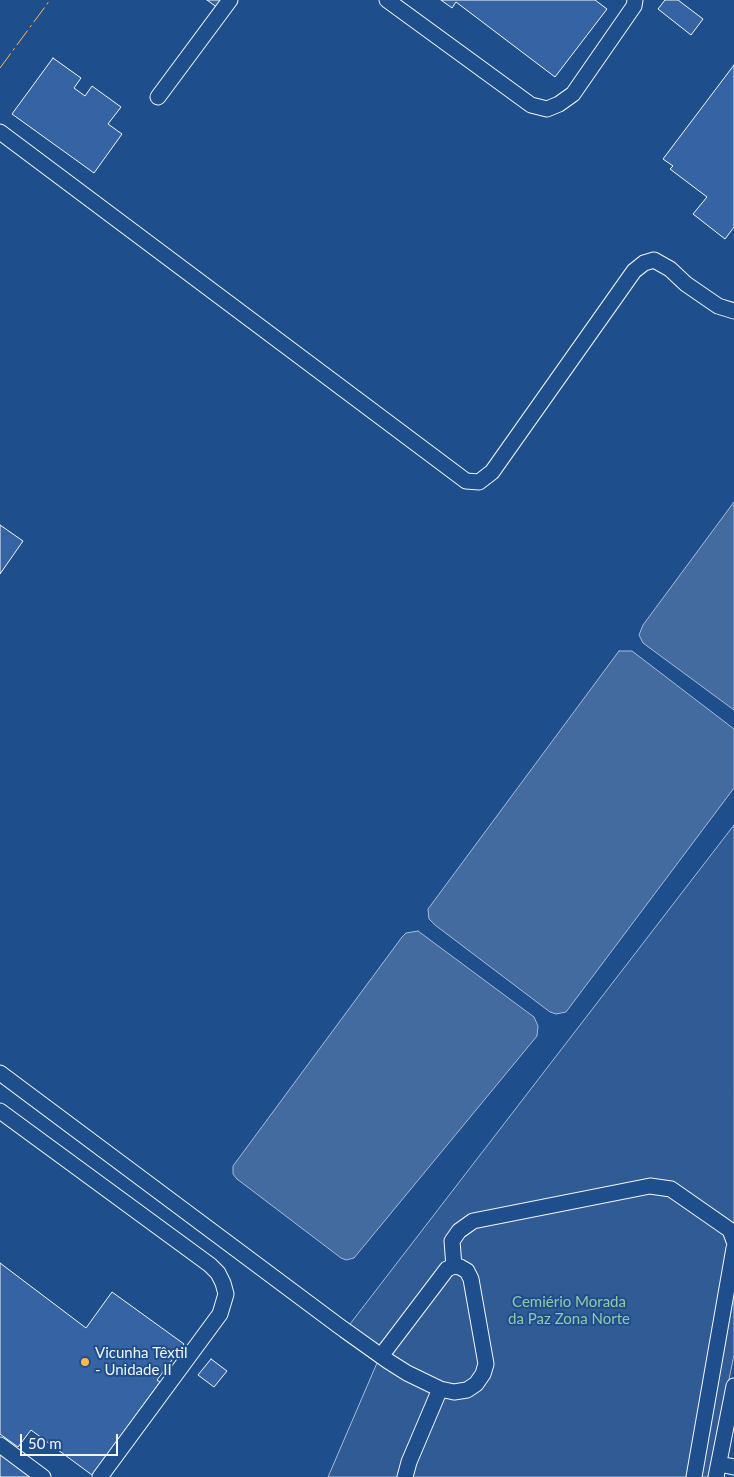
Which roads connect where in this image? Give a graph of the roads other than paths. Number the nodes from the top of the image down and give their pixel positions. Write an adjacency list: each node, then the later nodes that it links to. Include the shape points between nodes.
1 (230, 0): 4 (street)
2 (387, 0): 3 (street, via 530,105 547,108 573,94)
3 (635, 0)
4 (158, 98)
5 (0, 132): 6 (street, via 466,481 479,482 492,472 634,271 644,263 654,260 718,306)
6 (734, 311)
7 (0, 1073): 12 (street)
8 (0, 1111): 18 (street, via 210,1265 223,1282 226,1294 220,1314)
9 (734, 1241): 11 (street, via 730,1230 671,1188 650,1186 473,1221 452,1241)
10 (734, 1248): 20 (street)
11 (454, 1266): 12 (street, via 441,1276); 14 (street, via 467,1271 472,1279 486,1364 476,1384 467,1390)
12 (381, 1356): 14 (street, via 407,1374)
13 (734, 1386): 16 (street)
14 (440, 1390): 19 (street, via 409,1462)
15 (0, 1445): 17 (street)
16 (723, 1469)
17 (44, 1477)
18 (100, 1477)
19 (406, 1477)
20 (694, 1477)

